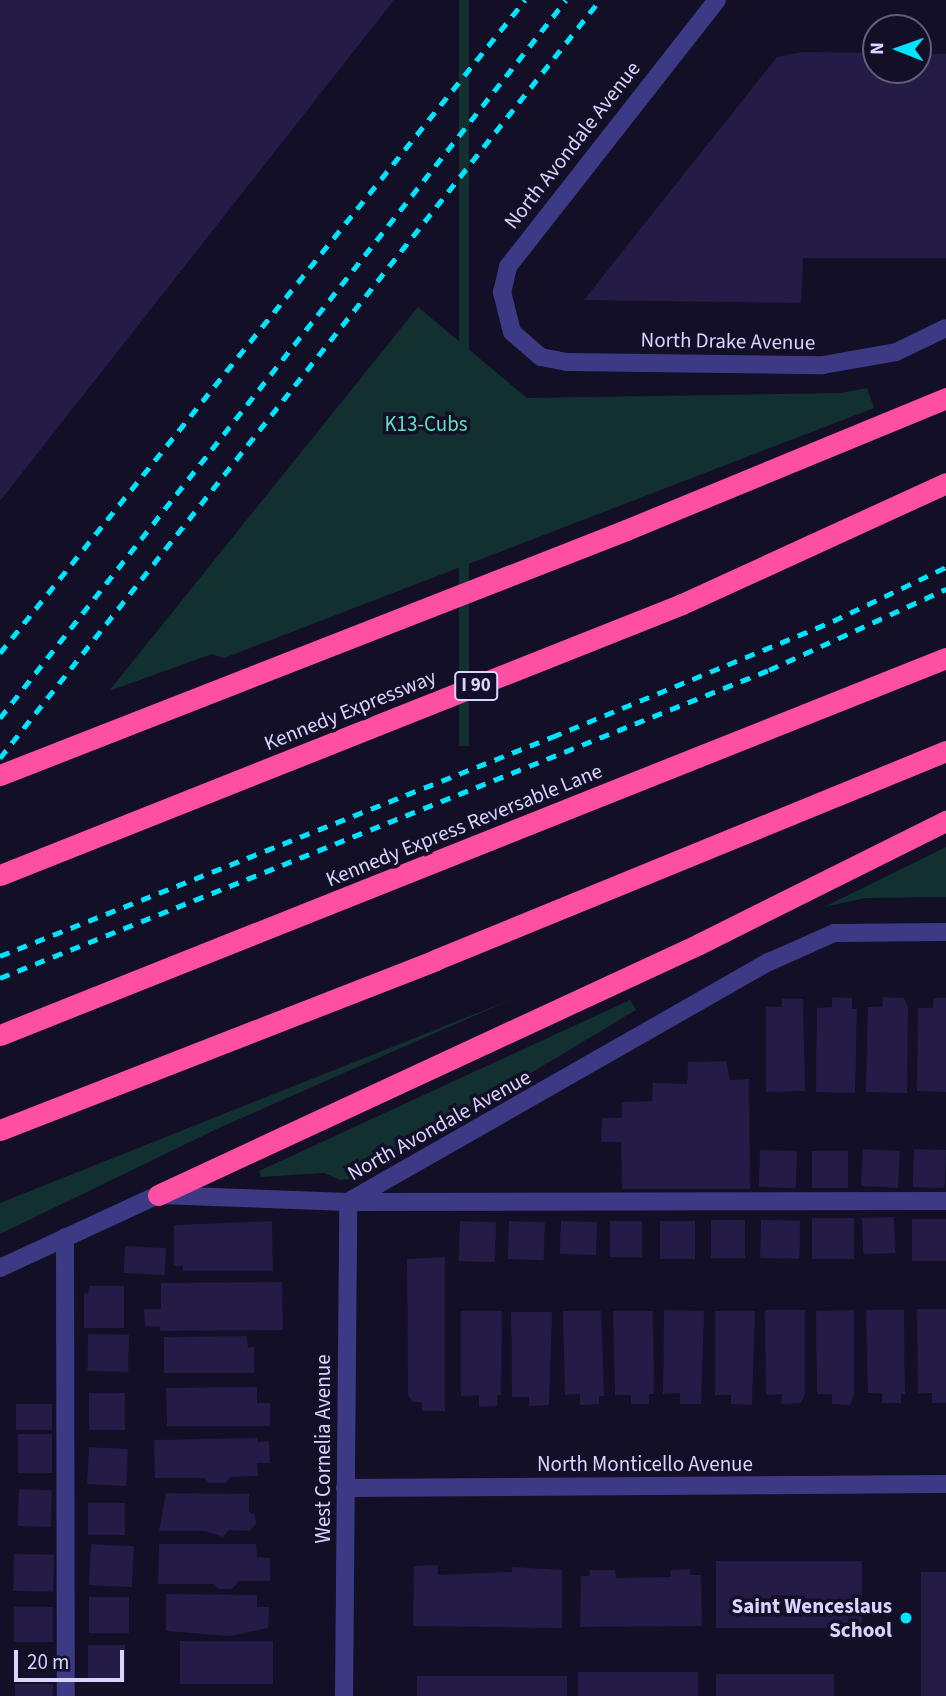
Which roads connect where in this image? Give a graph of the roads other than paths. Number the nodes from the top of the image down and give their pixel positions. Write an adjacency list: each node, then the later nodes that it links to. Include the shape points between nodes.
1 (717, 0): 3 (street, North Avondale Avenue, via 508,267 502,292)
2 (946, 328): 3 (street, North Drake Avenue, via 896,352 823,365 567,362 541,357)
3 (512, 332)
4 (946, 398): 8 (highway, via 612,535)
5 (946, 483): 10 (highway, Kennedy Expressway / I 90, via 682,604)
6 (946, 658): 12 (highway, Kennedy Express Reversable Lane)
7 (946, 751): 13 (highway, via 435,960)
8 (0, 775)
9 (946, 821): 14 (highway, via 699,944)
10 (0, 875)
11 (946, 933): 16 (street, North Avondale Avenue, via 835,933 769,962)
12 (0, 1035)
13 (0, 1130)
14 (158, 1195): 16 (street, North Avondale Avenue); 17 (street, North Avondale Avenue)
15 (946, 1201): 16 (street)
16 (348, 1202): 20 (street, West Cornelia Avenue)
17 (65, 1237): 18 (street, North Avondale Avenue); 21 (street)
18 (0, 1268)
19 (946, 1484): 20 (street, North Monticello Avenue)
20 (345, 1488): 22 (street, West Cornelia Avenue)
21 (66, 1696)
22 (344, 1696)

